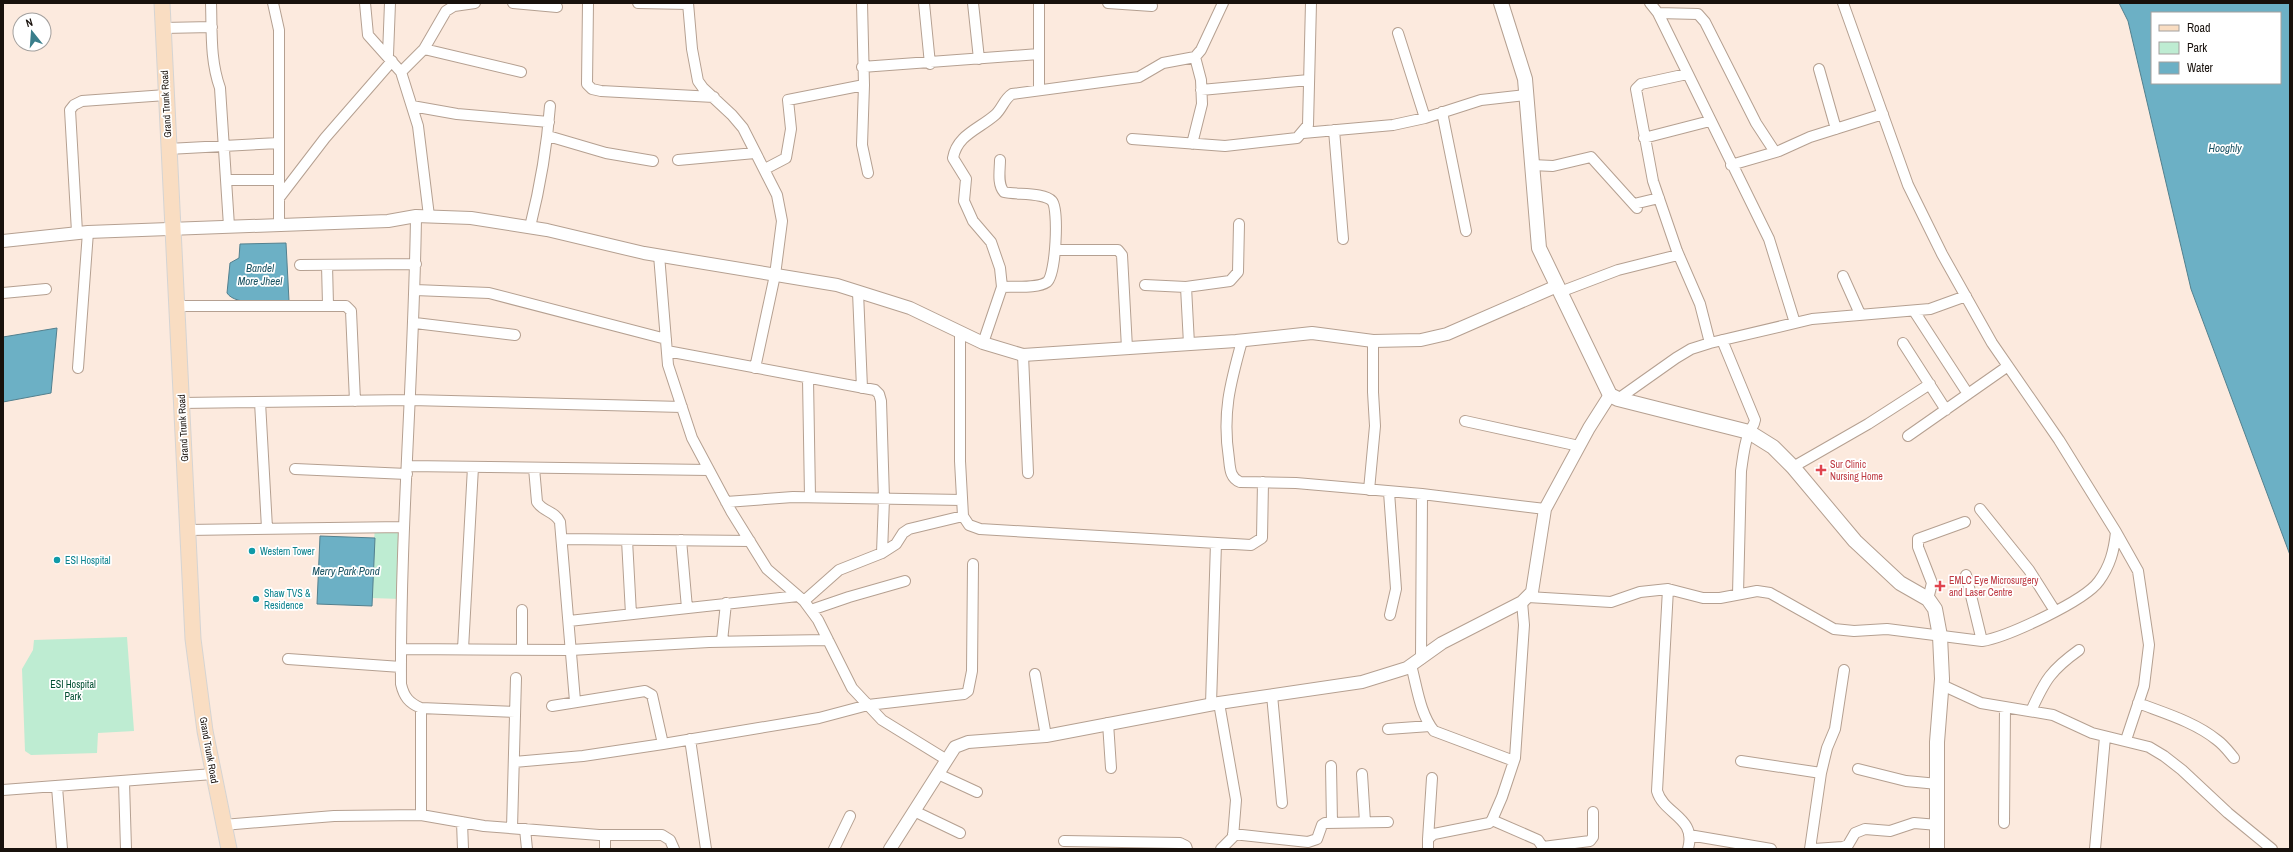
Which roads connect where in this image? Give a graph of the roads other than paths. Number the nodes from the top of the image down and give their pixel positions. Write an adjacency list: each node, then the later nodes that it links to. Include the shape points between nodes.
1 (162, 3): 25 (main road, Grand Trunk Road)
2 (211, 3): 24 (street)
3 (273, 3): 58 (street, via 279,30)
4 (365, 3): 30 (street, via 368,35)
5 (390, 3): 30 (street)
6 (475, 3): 27 (street, via 454,6 446,11)
7 (514, 3): 22 (street)
8 (588, 3): 44 (street, via 587,84 592,89)
9 (638, 3): 20 (street)
10 (862, 3): 33 (street)
11 (924, 3): 32 (street)
12 (973, 3): 31 (street)
13 (1040, 3): 28 (street)
14 (1108, 3): 21 (street)
15 (1223, 3): 29 (street, via 1201,50)
16 (1311, 3): 38 (street)
17 (1502, 3): 43 (main road, via 1525,79)
18 (1650, 3): 23 (street)
19 (1843, 3): 48 (street)
20 (688, 4): 44 (street, via 695,70 703,88)
21 (1152, 6)
22 (557, 7)
23 (1658, 13): 37 (street); 62 (street, via 1698,14 1705,22 1756,123)
24 (212, 27): 25 (street); 60 (street, via 213,68 220,88)
25 (162, 28): 42 (main road, Grand Trunk Road)
26 (1398, 34): 49 (street)
27 (424, 49): 35 (street); 36 (street)
28 (1039, 54): 31 (street); 40 (street)
29 (1195, 56): 40 (street, via 1163,63 1139,77); 41 (street)
30 (390, 58): 35 (street); 73 (street)
31 (979, 59): 32 (street)
32 (930, 64): 33 (street)
33 (862, 67): 39 (street)
34 (1819, 69): 52 (street)
35 (400, 72): 45 (street)
36 (521, 72)
37 (1687, 74): 50 (street); 56 (street, via 1641,84 1636,89)
38 (1309, 80): 41 (street); 54 (street, via 1308,125)
39 (864, 85): 69 (street, via 788,100 791,130 786,158); 70 (street, via 862,145)
40 (1039, 90): 95 (street, via 1012,94 1006,98 996,114 965,135 955,148 953,158 966,180 964,201 973,222 991,242 996,252)
41 (1201, 90): 59 (street, via 1202,104)
42 (166, 95): 61 (main road, Grand Trunk Road); 83 (street, via 82,102 74,104 70,110)
43 (1526, 95): 47 (street, via 1481,100); 67 (main road)
44 (714, 97): 63 (street, via 743,128)
45 (412, 106): 51 (street, via 457,114); 76 (street, via 418,126)
46 (550, 106): 51 (street)
47 (1442, 112): 49 (street); 82 (street)
48 (1882, 114): 52 (street); 102 (street, via 1908,185)
49 (1424, 118): 53 (street, via 1393,125)
50 (1710, 121): 56 (street); 68 (street)
51 (548, 122): 55 (street)
52 (1836, 129): 62 (street)
53 (1334, 130): 54 (street); 84 (street)
54 (1303, 133): 59 (street, via 1297,138 1284,141 1225,146)
55 (548, 136): 66 (street, via 606,153); 80 (street, via 540,188)
56 (1644, 138): 74 (street)
57 (1132, 139): 59 (street)
58 (280, 143): 60 (street); 72 (street)
59 (1192, 144)
60 (225, 146): 61 (street); 71 (street)
61 (168, 149): 81 (main road, Grand Trunk Road)
62 (1775, 152): 68 (street)
63 (755, 153): 64 (street); 69 (street)
64 (678, 160)
65 (1000, 160): 86 (street, via 1001,189 1004,192 1045,196 1052,201 1056,208)
66 (653, 161)
67 (1532, 165): 74 (street, via 1552,166 1591,157 1636,206); 98 (main road, via 1539,248)
68 (1731, 165): 108 (street, via 1769,239)
69 (765, 168): 92 (street, via 777,195 782,221)
70 (868, 173)
71 (226, 180): 72 (street); 79 (street)
72 (279, 180): 73 (street)
73 (279, 198): 77 (street)
74 (1658, 198): 88 (street)
75 (416, 216): 76 (street); 77 (street, via 388,221); 89 (street)
76 (429, 216): 80 (street, via 471,218)
77 (278, 224): 79 (street)
78 (1239, 224): 96 (street, via 1238,272 1234,278 1230,281)
79 (229, 226): 81 (street)
80 (530, 227): 87 (street)
81 (173, 228): 83 (street); 104 (main road, Grand Trunk Road)
82 (1466, 231)
83 (82, 232): 85 (street); 123 (street)
84 (1343, 239)
85 (3, 241)
86 (1055, 250): 95 (street, via 1052,276 1048,281 1042,284); 119 (street, via 1118,250 1122,255)
87 (659, 255): 92 (street); 111 (street)
88 (1678, 255): 98 (street, via 1618,270); 116 (street, via 1700,304)
89 (416, 264): 91 (street); 99 (street)
90 (300, 265): 91 (street)
91 (327, 265): 103 (street)
92 (775, 275): 101 (street, via 837,285); 124 (street)
93 (1843, 276): 106 (street)
94 (1145, 285): 96 (street)
95 (1002, 287): 115 (street)
96 (1186, 287): 118 (street)
97 (46, 289): 100 (street)
98 (1559, 289): 114 (street, via 1447,334 1421,340); 129 (main road)
99 (415, 290): 107 (street); 111 (street, via 488,293)
100 (3, 292)
101 (858, 292): 109 (street, via 910,308); 127 (street)
102 (1966, 296): 105 (street); 122 (street)
103 (328, 305): 104 (street); 131 (street, via 346,306 351,312)
104 (177, 306): 133 (main road, Grand Trunk Road)
105 (1914, 312): 106 (street); 128 (street)
106 (1860, 314): 108 (street)
107 (415, 323): 110 (street); 130 (street)
108 (1795, 323): 112 (street)
109 (960, 332): 115 (street); 153 (street)
110 (516, 335)
111 (666, 339): 120 (street)
112 (1722, 340): 116 (street); 137 (street, via 1753,410 1754,428)
113 (1242, 341): 114 (street, via 1312,333); 118 (street); 147 (street, via 1228,392 1225,433 1231,473 1235,480)
114 (1373, 342): 148 (street, via 1375,426)
115 (983, 343): 121 (street)
116 (1710, 343): 129 (street, via 1691,349)
117 (1903, 343): 126 (street)
118 (1189, 344): 119 (street)
119 (1127, 348): 121 (street)
120 (667, 350): 124 (street); 134 (street, via 668,365)
121 (1023, 354): 146 (street)
122 (2008, 366): 128 (street); 162 (street, via 2059,440)
123 (78, 368)
124 (754, 368): 125 (street)
125 (808, 379): 127 (street); 151 (street)
126 (1930, 384): 135 (street); 141 (street)
127 (862, 388): 152 (street, via 875,390 881,402)
128 (1968, 394): 135 (street)
129 (1614, 397): 137 (main road); 139 (street)
130 (410, 400): 131 (street); 134 (street); 144 (street)
131 (355, 401): 132 (street)
132 (260, 402): 133 (street); 160 (street)
133 (182, 403): 161 (main road, Grand Trunk Road)
134 (682, 407): 145 (street, via 692,438)
135 (1946, 410): 138 (street)
136 (1465, 420): 139 (street)
137 (1749, 432): 141 (main road, via 1774,448); 173 (street, via 1741,470)
138 (1908, 436)
139 (1579, 446): 156 (street)
140 (473, 467): 142 (street); 144 (street); 190 (street)
141 (1793, 467): 176 (main road, via 1855,541 1900,583)
142 (534, 468): 145 (street); 163 (street, via 537,502 540,507 557,515)
143 (295, 469): 144 (street)
144 (407, 470): 159 (street)
145 (709, 470): 154 (street)
146 (1028, 472)
147 (1263, 482): 148 (street); 167 (street, via 1262,538 1251,545)
148 (1368, 490): 149 (street)
149 (1389, 492): 150 (street); 183 (street, via 1396,589)
150 (1422, 494): 156 (street); 195 (street)
151 (810, 497): 152 (street); 154 (street)
152 (884, 499): 153 (street); 168 (street)
153 (962, 500): 157 (street)
154 (726, 502): 166 (street)
155 (1980, 508): 181 (street, via 2028,570)
156 (1545, 509): 175 (street, via 1532,592)
157 (963, 516): 167 (street, via 969,525 980,528); 168 (street, via 909,529 896,544)
158 (1965, 522): 176 (street, via 1918,539 1918,546 1932,583)
159 (404, 527): 160 (street); 189 (street)
160 (267, 528): 161 (street)
161 (187, 530): 228 (main road, Grand Trunk Road, via 193,639)
162 (2116, 532): 181 (street, via 2111,560 2098,583); 203 (street, via 2138,571 2149,645 2147,673)
163 (562, 539): 164 (street); 184 (street)
164 (627, 540): 165 (street); 182 (street)
165 (681, 540): 166 (street); 178 (street)
166 (750, 541): 174 (street, via 767,569)
167 (1216, 543): 204 (street)
168 (882, 553): 174 (street, via 839,570)
169 (973, 564): 205 (street, via 972,671 968,691 955,696)
170 (1966, 575): 188 (street)
171 (905, 581): 180 (street, via 849,596)
172 (1668, 589): 173 (street, via 1703,598); 175 (street, via 1640,592 1611,602); 255 (street, via 1657,791 1665,806 1683,820)
173 (1738, 594): 185 (street, via 1757,591 1770,593 1834,629 1887,629)
174 (801, 598): 177 (street); 180 (street)
175 (1525, 599): 195 (street, via 1442,643); 221 (street)
176 (1928, 599): 185 (main road, via 1935,609)
177 (726, 603): 178 (street); 187 (street)
178 (687, 608): 182 (street)
179 (522, 610): 191 (street)
180 (811, 610): 186 (street)
181 (2055, 611): 188 (street, via 1995,639)
182 (631, 614): 184 (street)
183 (1390, 615)
184 (569, 621): 192 (street)
185 (1940, 636): 188 (street); 200 (main road)
186 (828, 640): 187 (street); 205 (street, via 852,688)
187 (722, 641): 192 (street)
188 (1982, 641)
189 (401, 649): 190 (street); 196 (street)
190 (464, 649): 191 (street)
191 (522, 649): 192 (street)
192 (571, 650): 202 (street)
193 (2079, 650): 210 (street, via 2053,670 2044,682)
194 (288, 659): 196 (street)
195 (1416, 662): 201 (street, via 1362,682); 212 (street, via 1424,712)
196 (401, 667): 208 (street, via 403,696 412,705)
197 (1844, 670): 227 (street, via 1835,729)
198 (1035, 674): 214 (street)
199 (516, 678): 209 (street)
200 (1942, 685): 207 (street, via 1981,703); 233 (main road, via 1937,742)
201 (1272, 695): 204 (street); 237 (street)
202 (575, 701): 206 (street); 218 (street, via 645,691 650,693)
203 (2138, 703): 217 (street); 219 (street, via 2201,730 2217,740)
204 (1215, 704): 211 (street); 253 (street, via 1236,800)
205 (868, 705): 216 (street, via 819,718); 220 (street, via 882,720)
206 (552, 706)
207 (2005, 707): 210 (street); 247 (street)
208 (421, 708): 209 (street); 240 (street)
209 (515, 712): 223 (street)
210 (2031, 712): 215 (street, via 2053,715)
211 (1108, 723): 214 (street); 225 (street)
212 (1430, 726): 213 (street); 221 (street, via 1434,731)
213 (1388, 729)
214 (1046, 736): 220 (street, via 968,742 955,747)
215 (2105, 737): 217 (street); 276 (street)
216 (690, 739): 218 (street); 266 (street)
217 (2126, 740): 277 (street, via 2149,747 2164,756 2228,814)
218 (663, 744): 223 (street, via 583,756)
219 (2234, 758)
220 (947, 760): 229 (street)
221 (1514, 761): 242 (street)
222 (1741, 761): 227 (street)
223 (514, 762): 250 (street)
224 (1331, 766): 246 (street)
225 (1111, 768)
226 (1858, 769): 233 (street, via 1906,781)
227 (1821, 773): 273 (street)
228 (213, 774): 232 (street); 248 (main road, Grand Trunk Road)
229 (938, 774): 236 (street); 238 (street)
230 (1362, 774): 244 (street)
231 (1432, 778): 257 (street)
232 (124, 782): 234 (street); 260 (street)
233 (1938, 784): 249 (main road)
234 (57, 787): 235 (street); 259 (street)
235 (3, 790)
236 (977, 792)
237 (1282, 803)
238 (914, 811): 252 (street); 268 (street)
239 (1593, 812): 258 (street, via 1593,837 1590,841)
240 (421, 815): 243 (street); 248 (street, via 334,816)
241 (850, 816): 267 (street)
242 (1492, 820): 257 (street, via 1484,824 1434,834); 258 (street, via 1538,840)
243 (462, 822): 250 (street); 262 (street)
244 (1365, 822): 245 (street); 246 (street)
245 (1388, 822)
246 (1332, 823): 253 (street, via 1322,825 1317,839 1308,842)
247 (2004, 823)
248 (223, 825): 261 (main road, Grand Trunk Road)
249 (1938, 825): 274 (street, via 1914,823 1890,831 1865,829 1854,833 1848,845 1843,847); 275 (main road)
250 (512, 828): 251 (street)
251 (525, 829): 254 (street); 263 (street)
252 (960, 833)
253 (1233, 834): 270 (street)
254 (604, 835): 264 (street); 265 (street, via 662,835 670,840)
255 (1689, 835): 271 (street); 272 (street)
256 (1071, 843): 269 (street, via 1180,843)
257 (1428, 844)
258 (1543, 848)
259 (62, 849)
260 (126, 849)
261 (229, 849)
262 (463, 849)
263 (527, 849)
264 (605, 849)
265 (674, 849)
266 (706, 849)
267 (834, 849)
268 (890, 849)
269 (1187, 849)
270 (1223, 849)
271 (1688, 849)
272 (1771, 849)
273 (1810, 849)
274 (1814, 849)
275 (1936, 849)
276 (2095, 849)
277 (2272, 849)

